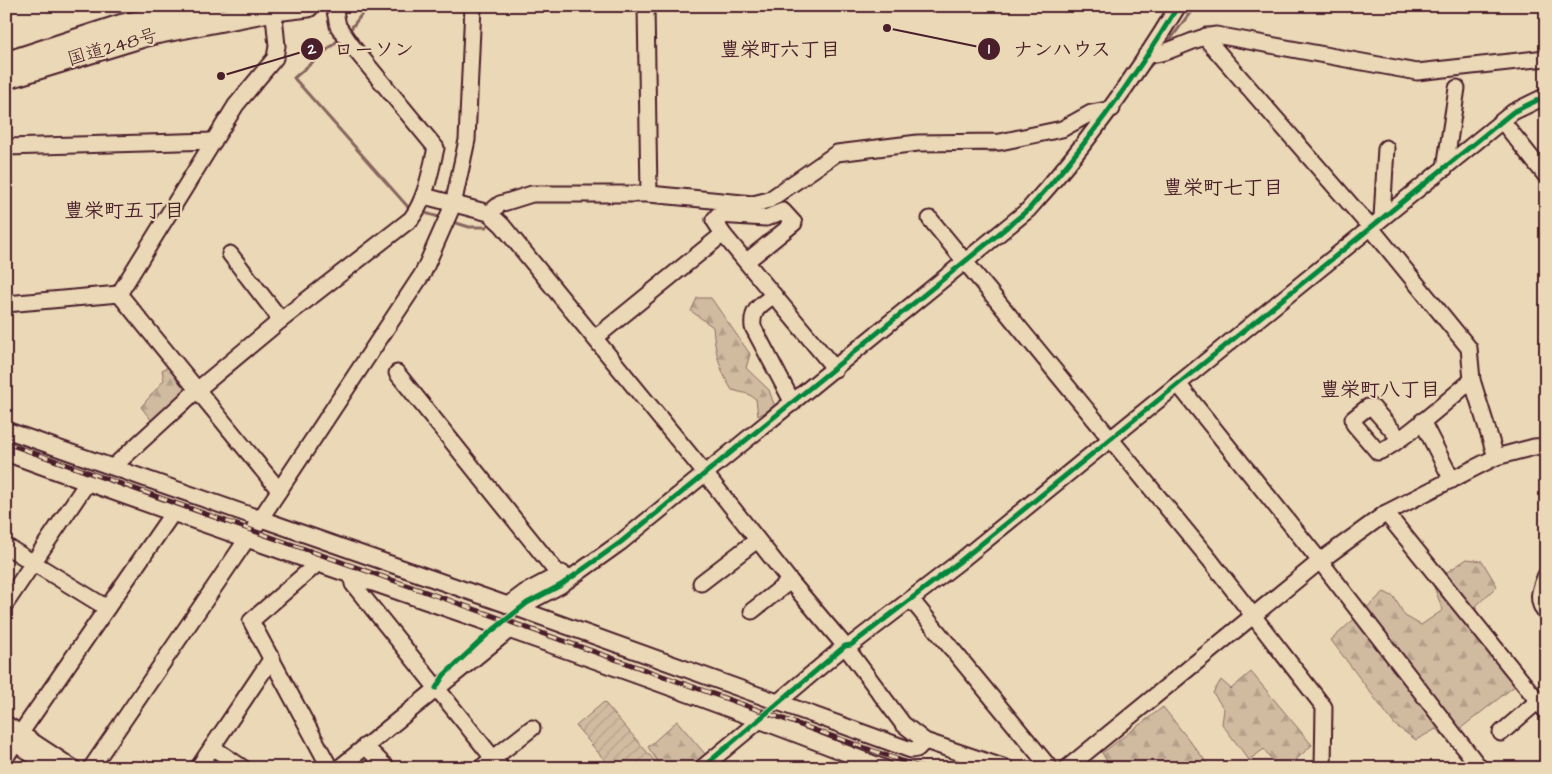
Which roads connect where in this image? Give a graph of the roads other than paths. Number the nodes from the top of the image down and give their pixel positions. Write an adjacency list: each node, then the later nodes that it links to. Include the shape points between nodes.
1 (212, 6): 11 (highway, 国道248号, via 123,25)
2 (308, 6): 7 (highway, 国道248号)
3 (334, 6): 23 (street, via 338,26 352,46 436,148)
4 (473, 6): 24 (street, via 467,140)
5 (646, 6): 22 (street)
6 (1178, 6): 9 (street)
7 (273, 8): 12 (highway, 国道248号, via 150,34); 17 (street, via 275,58 236,105)
8 (1206, 36): 9 (street, via 1158,55); 10 (street, via 1216,35 1417,72); 27 (street, via 1208,42)
9 (1146, 55): 15 (street)
10 (1546, 58)
11 (6, 63)
12 (6, 78)
13 (1457, 88): 20 (street)
14 (1546, 96): 16 (street, via 1512,112)
15 (1112, 109): 22 (street, via 1091,113 1062,130 1000,142 918,143 837,153 769,200 753,204); 31 (street, via 1028,210)
16 (1503, 122): 20 (street); 21 (street)
17 (214, 141): 18 (street); 32 (street)
18 (6, 147)
19 (1386, 148): 27 (street)
20 (1445, 168): 27 (street)
21 (1546, 176)
22 (649, 194): 25 (street, via 532,194 500,204)
23 (424, 196): 24 (street); 35 (street, via 411,219)
24 (453, 205): 25 (street); 54 (street, via 419,280)
25 (489, 213): 36 (street)
26 (930, 219): 31 (street)
27 (1377, 223): 39 (street, via 1469,348); 40 (street)
28 (724, 234): 30 (street); 30 (street, via 714,220 718,215 766,218 783,211 794,223); 36 (street)
29 (230, 254): 35 (street)
30 (746, 261): 33 (street)
31 (965, 262): 37 (street); 46 (street)
32 (119, 294): 34 (street); 41 (street)
33 (774, 296): 37 (street); 42 (street, via 755,310 753,327)
34 (6, 304)
35 (281, 320): 41 (street)
36 (595, 338): 51 (street)
37 (835, 369): 42 (street)
38 (397, 373): 66 (street)
39 (1472, 380): 43 (street); 49 (street)
40 (1178, 384): 46 (street); 62 (street)
41 (197, 390): 50 (street); 54 (street)
42 (793, 403): 51 (street)
43 (1422, 421): 45 (street); 52 (street)
44 (6, 430): 50 (street)
45 (1400, 439)
46 (1110, 440): 77 (street); 80 (street, via 959,562 851,645)
47 (1546, 446): 49 (street)
48 (7, 455): 53 (street)
49 (1496, 457): 52 (street)
50 (113, 467): 57 (street)
51 (704, 472): 59 (street); 60 (street)
52 (1452, 480): 55 (street)
53 (87, 482): 56 (street); 63 (street)
54 (279, 490): 57 (street)
55 (1386, 513): 62 (street); 84 (street)
56 (172, 514): 58 (street); 73 (street)
57 (261, 518): 58 (street); 72 (street)
58 (246, 539): 64 (street); 97 (street)
59 (757, 540): 68 (street); 69 (street)
60 (617, 545): 66 (street, via 597,550); 74 (street, via 613,558 539,608)
61 (6, 546): 63 (street)
62 (1320, 561): 77 (street); 110 (street)
63 (34, 563): 70 (street); 73 (street)
64 (318, 563): 65 (street); 81 (street, via 251,621)
65 (351, 574): 78 (street); 82 (street, via 353,584)
66 (559, 574): 72 (street)
67 (1546, 574): 76 (street, via 1538,592 1539,604)
68 (790, 581): 75 (street); 80 (street)
69 (701, 583)
70 (6, 603)
71 (914, 603): 107 (street)
72 (508, 605): 74 (street)
73 (107, 608): 89 (street)
74 (531, 609): 83 (street)
75 (752, 611)
76 (1546, 614)
77 (1252, 616): 108 (street); 109 (street, via 1324,707)
78 (508, 631): 82 (street); 85 (street)
79 (488, 634): 82 (street, via 444,675)
80 (845, 646): 83 (street); 90 (street, via 903,724)
81 (272, 658): 92 (street); 100 (street)
82 (436, 688): 91 (street); 94 (street)
83 (778, 702): 90 (street, via 910,750 917,749)
84 (1542, 706): 88 (street)
85 (760, 719): 104 (street); 105 (street)
86 (6, 724): 89 (street)
87 (532, 728): 94 (street)
88 (1501, 733)
89 (14, 738): 93 (street); 95 (street); 96 (street)
90 (925, 741): 106 (street)
91 (365, 746): 101 (street); 102 (street)
92 (212, 747): 98 (street); 99 (street)
93 (6, 757)
94 (497, 763): 103 (street)
95 (51, 768)
96 (73, 768)
97 (91, 768)
98 (198, 768)
99 (242, 768)
100 (330, 768)
101 (339, 768)
102 (387, 768)
103 (481, 768)
104 (702, 768)
105 (884, 768)
106 (1006, 768)
107 (1050, 768)
108 (1067, 768)
109 (1323, 768)
110 (1480, 768)

